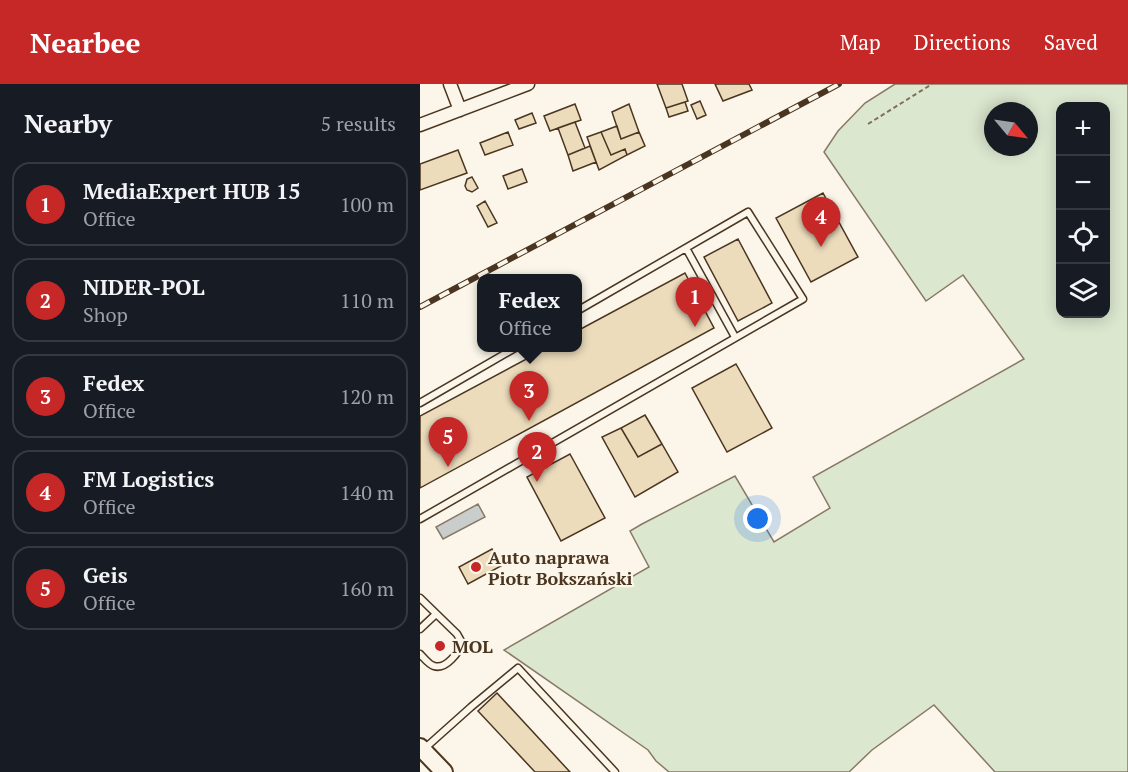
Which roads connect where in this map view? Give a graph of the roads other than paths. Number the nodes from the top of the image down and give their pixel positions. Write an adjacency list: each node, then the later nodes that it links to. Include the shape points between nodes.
1 (450, 84): 3 (street)
2 (528, 84): 3 (street)
3 (460, 110): 4 (street)
4 (420, 125)
5 (686, 248): 6 (lane); 7 (lane); 7 (lane, via 748,212 803,298)
6 (582, 309)
7 (735, 337): 10 (lane)
8 (508, 352): 9 (lane)
9 (420, 403)
10 (421, 516)
11 (420, 598): 12 (lane)
12 (436, 614): 13 (lane); 14 (lane, via 460,638 461,647 439,667)
13 (420, 629)
14 (420, 654)
15 (421, 748): 16 (main road); 17 (lane, via 518,668)
16 (444, 772)
17 (615, 772)

